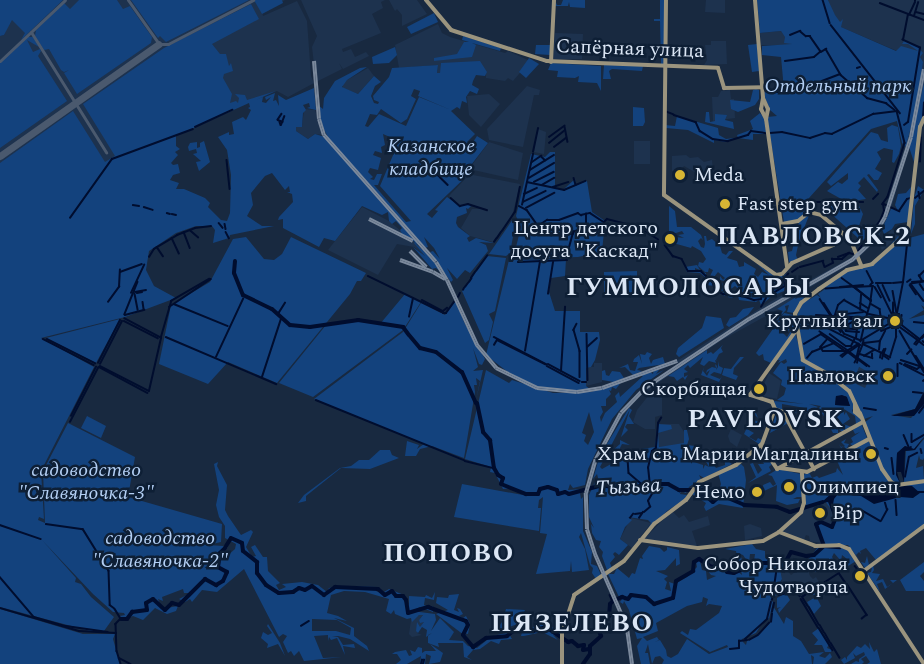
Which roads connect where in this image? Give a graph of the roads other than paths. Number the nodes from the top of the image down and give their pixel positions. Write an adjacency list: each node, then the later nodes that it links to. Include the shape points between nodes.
1 (426, 0): 5 (street, Сапёрная улица, via 451,30)
2 (554, 0): 5 (street)
3 (666, 0): 6 (street)
4 (755, 0): 7 (street)
5 (551, 62): 6 (street, Сапёрная улица)
6 (665, 63): 7 (street, Сапёрная улица, via 718,68 724,88); 11 (street, via 664,195 774,275 781,275)
7 (763, 87): 9 (street)
8 (924, 118): 12 (street, via 909,230 876,261)
9 (782, 224): 10 (street, via 798,221 812,212); 11 (street)
10 (846, 234): 11 (street, via 833,245); 12 (street)
11 (790, 262)
12 (861, 266): 13 (street, via 847,270 805,299 796,313)
13 (797, 329): 14 (street, via 750,394 770,401); 15 (street, via 804,360 850,392)
14 (775, 409): 17 (street); 18 (street, via 783,412)
15 (861, 416): 16 (street); 18 (street)
16 (869, 439): 20 (street); 22 (street, via 890,481)
17 (761, 445): 19 (street); 25 (street, via 738,464 695,486)
18 (805, 453): 19 (street); 20 (street)
19 (778, 468): 21 (street)
20 (814, 469): 21 (street)
21 (802, 472): 24 (street, via 804,506)
22 (924, 481)
23 (924, 526): 26 (street)
24 (779, 532): 25 (street, via 760,541 700,548); 26 (street, via 823,546 846,546)
25 (640, 540): 27 (street, via 624,561 573,597 561,637)
26 (865, 570): 28 (street)
27 (562, 664)
28 (924, 664)

